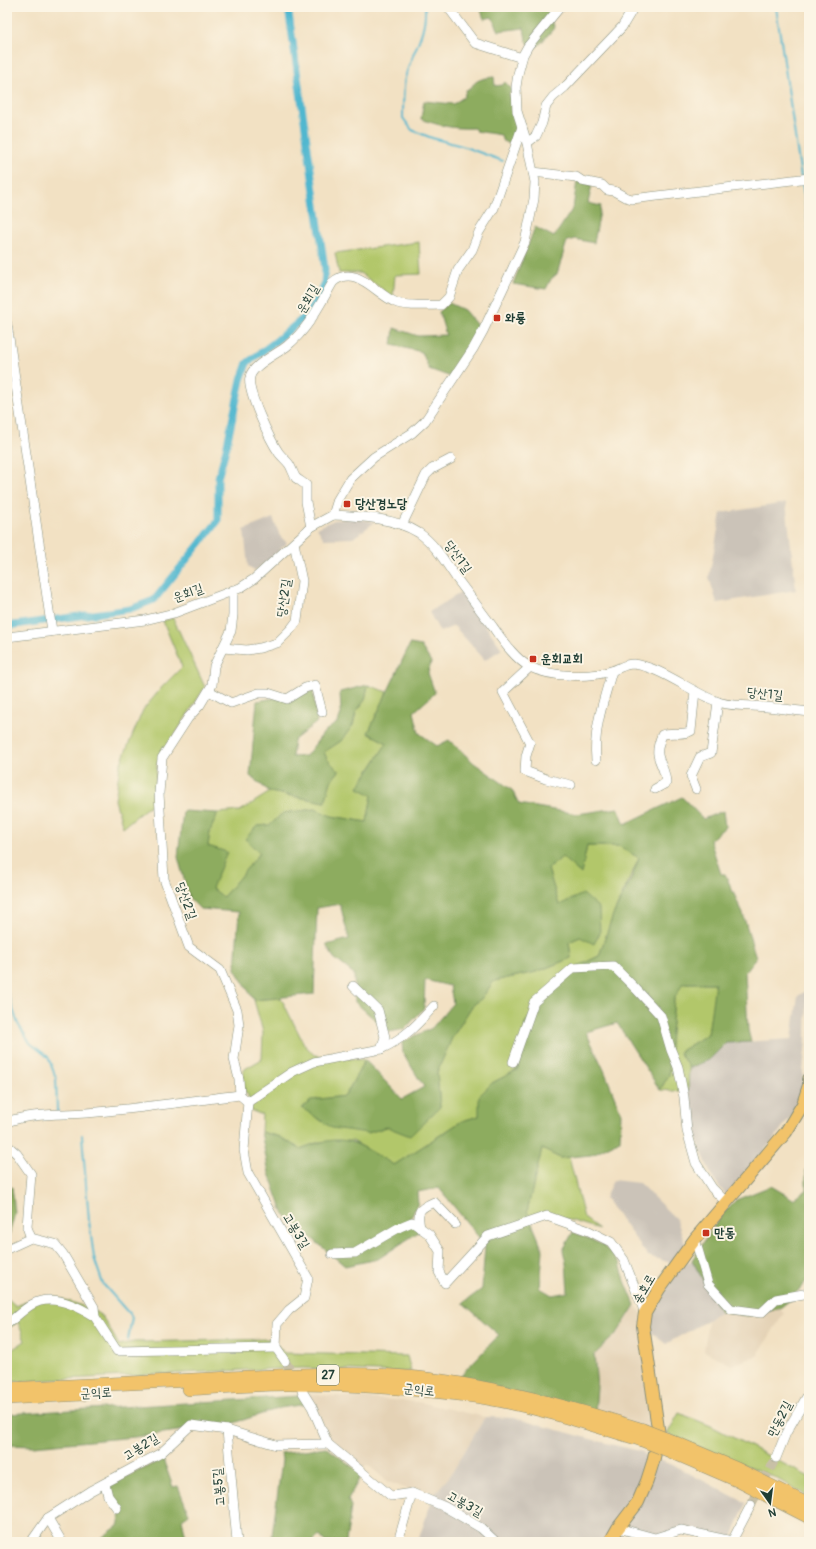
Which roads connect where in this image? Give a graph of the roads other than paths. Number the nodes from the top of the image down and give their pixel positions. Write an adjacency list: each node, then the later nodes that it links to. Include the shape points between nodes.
1 (448, 7): 4 (street, via 475,43)
2 (560, 7): 4 (street, via 528,46)
3 (630, 7): 6 (street, via 631,12 622,27 546,106 536,136)
4 (522, 58): 5 (street, via 516,99)
5 (522, 127): 6 (street); 13 (street, 운회길, via 494,208 479,232 472,250 458,270 446,301 441,305 396,303 358,278 345,276 336,279 303,332 256,367 250,376 249,386 253,402 279,453 296,477 306,485 306,502)
6 (527, 143): 7 (street)
7 (532, 172): 8 (street, via 576,178 602,185 607,190 632,199); 11 (street, via 535,182 534,199 526,242 473,349 425,421 412,433 374,457 350,479 338,499)
8 (804, 179)
9 (7, 324): 16 (street)
10 (451, 459): 12 (street, via 426,475)
11 (333, 515): 12 (street, 당산1길, via 378,519); 13 (street, 운회길)
12 (402, 525): 19 (street, 당산1길, via 417,532 435,548 498,634 513,652)
13 (311, 527): 14 (street, 운회길)
14 (294, 543): 15 (street, 운회길, via 254,579); 18 (street, 당산2길, via 302,581 297,621 291,630 278,643 260,648)
15 (233, 590): 16 (street, 운회길, via 174,613 145,620); 18 (street, via 231,631)
16 (52, 629): 17 (street, 운회길)
17 (7, 637)
18 (223, 648): 21 (street, 당산2길, via 214,666)
19 (530, 666): 20 (street, 당산1길, via 547,673 564,675 601,674); 27 (street, via 503,692 530,743 525,771)
20 (612, 671): 22 (street, 당산1길, via 621,666 634,664 653,669); 26 (street, via 596,730)
21 (209, 691): 24 (street, via 232,703 259,693 268,693 287,700 305,688 315,685); 36 (street, 당산2길, via 162,758 159,793 164,879 189,947 220,970 237,1010 239,1025 234,1059)
22 (695, 691): 23 (street, 당산1길); 28 (street, via 691,731 668,732 662,735 658,757 666,783)
23 (718, 702): 25 (street, 당산1길); 29 (street, via 712,753 700,757 691,776)
24 (322, 712)
25 (809, 712)
26 (596, 760)
27 (571, 785)
28 (655, 789)
29 (696, 789)
30 (353, 986): 32 (street, via 378,1010 385,1037)
31 (434, 1006): 32 (street, via 411,1031)
32 (381, 1049): 37 (street, via 314,1062 292,1072)
33 (513, 1062): 40 (street, via 534,1002 573,968 613,966 661,1016 678,1068 696,1163 712,1188)
34 (809, 1079): 35 (main road, 송호로)
35 (809, 1085): 40 (main road, 송호로, via 803,1104 786,1132)
36 (240, 1095): 37 (street); 38 (street, via 157,1106 43,1115)
37 (248, 1102): 51 (street, 고봉3길, via 244,1150 248,1173 308,1278 304,1298 276,1324)
38 (7, 1122)
39 (7, 1145): 43 (street, via 31,1174 27,1227)
40 (726, 1202): 44 (main road, 송호로)
41 (455, 1224): 42 (street, via 434,1202 420,1209)
42 (420, 1228): 46 (street, via 412,1222 355,1253); 48 (street, via 430,1234 440,1251 439,1272 445,1283 488,1236 547,1216 589,1231 611,1242 624,1260)
43 (31, 1238): 45 (street); 49 (street, via 55,1244 94,1307)
44 (695, 1239): 47 (street, via 708,1284 731,1309 761,1313 776,1299); 48 (main road, 송호로)
45 (7, 1249)
46 (332, 1254)
47 (809, 1293)
48 (645, 1313): 69 (main road, 송호로, via 643,1326 659,1435 651,1469 638,1502)
49 (95, 1317): 50 (street, via 82,1308 60,1301 43,1300); 51 (street, via 117,1351)
50 (7, 1324)
51 (276, 1348): 52 (street)
52 (285, 1361)
53 (7, 1388): 58 (highway, 군익로 / 27, via 275,1375 389,1376 441,1381 499,1391 596,1415)
54 (302, 1391): 59 (street)
55 (809, 1393): 61 (street, 만동2길, via 786,1433)
56 (7, 1398): 58 (highway, 군익로 / 27, via 287,1384 365,1385 483,1397)
57 (227, 1430): 59 (street, 고봉2길, via 276,1445); 62 (street, 고봉2길, via 191,1425 161,1454); 73 (street, 고봉5길)
58 (642, 1435): 60 (highway, 군익로 / 27, bridge)
59 (328, 1444): 63 (street, via 391,1496)
60 (671, 1446): 65 (highway, 군익로 / 27, via 737,1468); 67 (highway, 군익로 / 27)
61 (776, 1458)
62 (105, 1484): 66 (street, via 108,1496); 68 (street, 고봉2길)
63 (412, 1493): 74 (street); 75 (street, 고봉3길, via 445,1507 481,1528)
64 (751, 1504): 70 (street)
65 (809, 1505)
66 (117, 1508)
67 (809, 1517)
68 (48, 1518): 71 (street, 고봉2길); 72 (street)
69 (618, 1528): 70 (street, via 655,1538 681,1530); 76 (main road, 송호로)
70 (732, 1541)
71 (31, 1542)
72 (62, 1542)
73 (237, 1542)
74 (398, 1542)
75 (496, 1542)
76 (610, 1542)

